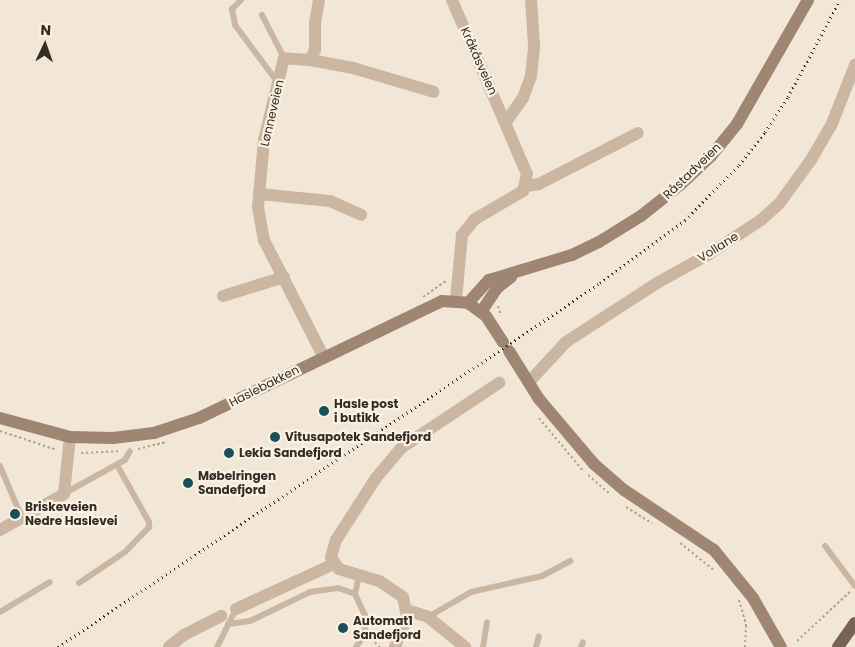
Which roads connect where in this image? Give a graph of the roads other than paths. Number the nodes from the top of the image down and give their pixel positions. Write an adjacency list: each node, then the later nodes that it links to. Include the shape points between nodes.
1 (240, 0): 10 (lane, via 232,9 235,25)
2 (318, 0): 8 (street, via 314,23 316,50)
3 (452, 0): 12 (street, Kråkåsveien)
4 (531, 0): 12 (street, via 534,45 531,76 523,98)
5 (808, 0): 17 (main road, Råstadveien, via 737,124 711,156 680,185 642,216 599,242)
6 (262, 15): 7 (lane)
7 (284, 58): 8 (street); 10 (street, Lønneveien)
8 (310, 60): 11 (street, via 354,68)
9 (855, 65): 23 (street, Vollane, via 831,126 779,204 717,249 657,282 566,342)
10 (278, 84): 15 (street, Lønneveien, via 264,140)
11 (434, 92)
12 (506, 122): 14 (street, Kråkåsveien, via 527,174)
13 (638, 133): 14 (street, via 539,184)
14 (526, 186): 20 (street, via 516,197 467,226 459,253)
15 (259, 194): 16 (street, via 330,201); 18 (street, Lønneveien, via 262,233)
16 (361, 215)
17 (515, 274): 20 (main road, Råstadveien, via 489,280); 21 (main road, Råstadveien, via 497,288)
18 (284, 277): 19 (street); 22 (street, Lønneveien)
19 (223, 296)
20 (462, 301): 21 (main road); 22 (main road, Haslebakken, via 430,305)
21 (482, 312): 23 (main road)
22 (323, 356): 26 (main road, Haslebakken, via 182,425 133,437)
23 (529, 382): 47 (main road, via 565,432 594,464 624,490 714,550 753,598)
24 (499, 383): 35 (street, via 401,448 376,478 336,540 332,551)
25 (0, 418): 26 (main road, Haslebakken)
26 (70, 437): 30 (street)
27 (130, 450): 28 (lane, via 125,460)
28 (116, 464): 30 (lane); 38 (lane, via 149,522 148,528 125,552)
29 (0, 466): 31 (lane)
30 (64, 494): 31 (street)
31 (22, 518): 32 (street)
32 (0, 530)
33 (825, 546): 39 (lane)
34 (570, 561): 44 (lane, via 542,576 471,592)
35 (334, 564): 36 (street, via 345,573); 41 (street)
36 (359, 575): 40 (lane); 42 (street, via 392,587 403,597)
37 (50, 582): 43 (lane)
38 (79, 584)
39 (855, 586)
40 (355, 594): 45 (lane, via 338,588 310,592 250,621); 53 (lane, via 365,615 365,634)
41 (236, 609): 45 (lane)
42 (407, 610): 44 (street); 54 (street, via 406,624)
43 (0, 612)
44 (428, 617): 55 (street)
45 (225, 620): 51 (street, via 184,635); 52 (lane)
46 (486, 622): 56 (lane)
47 (768, 623): 50 (main road); 58 (main road)
48 (854, 625): 59 (main road); 60 (main road)
49 (539, 636): 57 (lane)
50 (793, 644)
51 (169, 647)
52 (217, 647)
53 (356, 647)
54 (395, 647)
55 (465, 647)
56 (483, 647)
57 (536, 647)
58 (781, 647)
59 (838, 647)
60 (844, 647)

